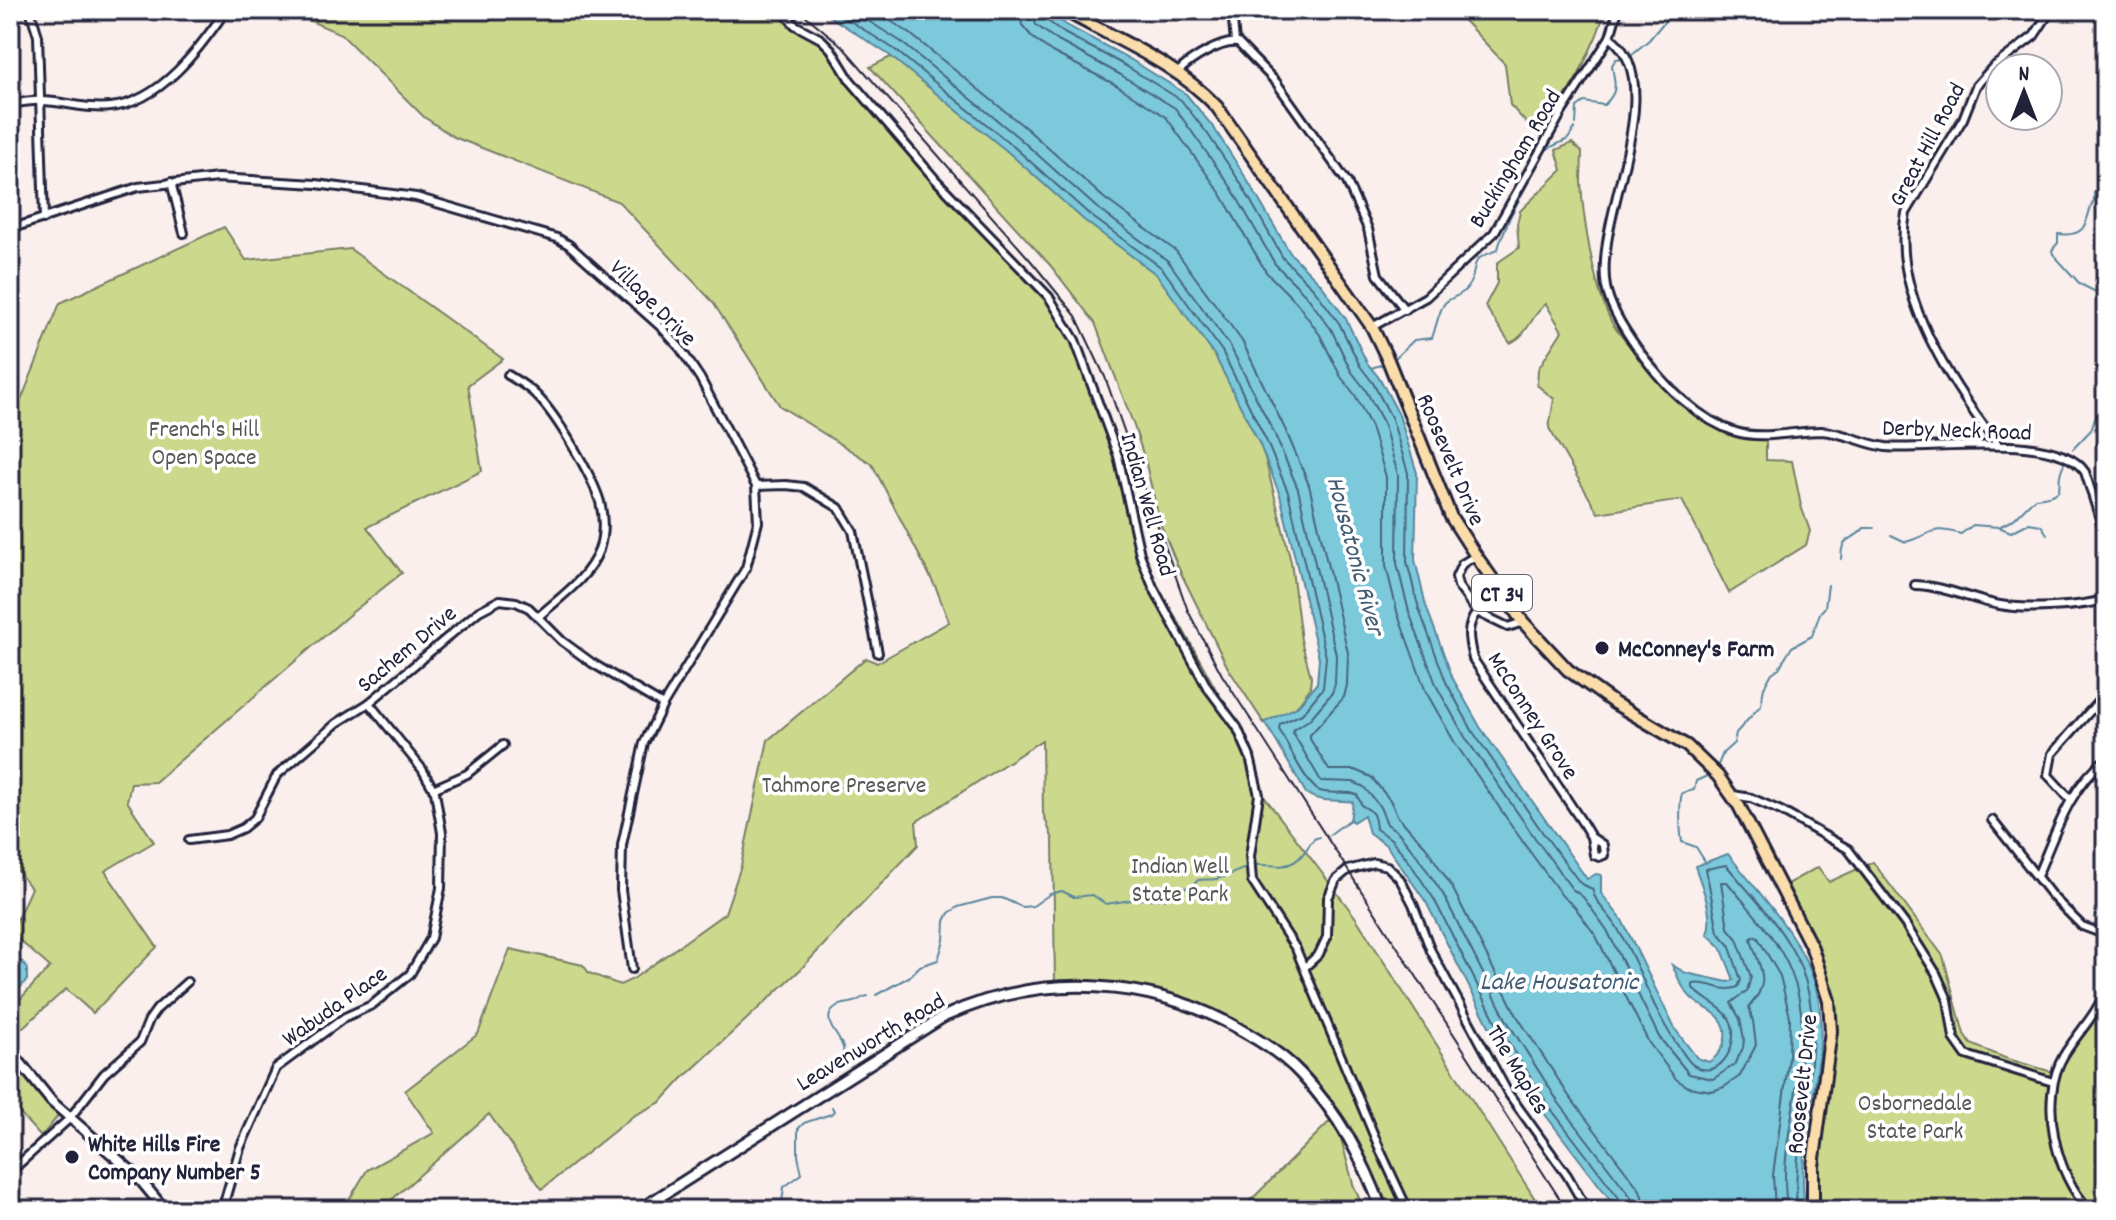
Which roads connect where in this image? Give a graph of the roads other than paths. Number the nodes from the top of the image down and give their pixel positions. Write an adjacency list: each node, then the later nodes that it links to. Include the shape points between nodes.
1 (30, 10): 11 (street, via 38,36)
2 (226, 10): 11 (street, via 165,84 141,97 110,108)
3 (782, 10): 43 (street, Indian Well Road, via 831,49 850,80 960,206 1049,297 1068,327 1118,456 1146,572 1250,757 1259,795 1250,869 1255,887)
4 (1064, 10): 10 (main road, Roosevelt Drive / CT 34)
5 (1235, 10): 9 (street)
6 (1618, 10): 8 (street, Buckingham Road)
7 (2051, 10): 20 (street, Great Hill Road, via 2034,36 1976,86 1903,227 1920,322)
8 (1610, 37): 17 (street, Buckingham Road, via 1494,233); 20 (street, Derby Neck Road, via 1630,59 1635,95 1607,243 1607,290 1620,323 1675,393 1716,423 1745,434 1831,432 1891,447)
9 (1235, 42): 10 (street); 17 (street, via 1276,82 1347,182 1368,229 1378,275)
10 (1178, 72): 18 (main road, Roosevelt Drive / CT 34, via 1226,118)
11 (40, 100): 12 (street); 14 (street)
12 (10, 104)
13 (171, 182): 14 (street, Village Drive, via 100,198); 16 (street); 21 (street, Village Drive, via 218,178 387,192 557,238 680,348)
14 (44, 219): 15 (street, Village Drive)
15 (10, 229)
16 (184, 233)
17 (1405, 310): 18 (street, Buckingham Road)
18 (1372, 327): 23 (main road, Roosevelt Drive / CT 34, via 1451,517)
19 (508, 375): 27 (street, via 546,407 586,472 603,519 591,566)
20 (1998, 445): 22 (street, Derby Neck Road, via 2055,452 2078,462)
21 (756, 486): 29 (street, via 804,487 839,508 853,531); 32 (street, Village Drive, via 758,522 746,568)
22 (2106, 538)
23 (1476, 556): 26 (street, via 1462,564 1456,577); 28 (main road, Roosevelt Drive / CT 34)
24 (1915, 585): 25 (street, via 2004,606)
25 (2106, 599)
26 (1477, 612): 28 (street, McConney Grove, via 1508,627); 39 (street, McConney Grove, via 1468,637 1473,659)
27 (538, 617): 31 (street, Sachem Drive, via 529,608 500,600 479,611); 32 (street, Sachem Drive, via 592,663)
28 (1523, 622): 36 (main road, Roosevelt Drive / CT 34, via 1568,670 1695,753)
29 (878, 653)
30 (2106, 693): 37 (street, via 2052,754 2048,775)
31 (369, 703): 35 (street, Wabuda Place); 40 (street, Sachem Drive, via 277,775 255,818 243,828)
32 (663, 705): 44 (street, Village Drive, via 644,743 622,845 621,890)
33 (503, 745): 35 (street, via 467,774)
34 (2106, 759): 37 (street)
35 (433, 789): 52 (street, Wabuda Place, via 442,833 441,888 431,938 410,974 276,1068 240,1148)
36 (1733, 795): 48 (street, via 1781,811 1848,849 1936,973 1948,1000 1954,1038 1966,1055); 57 (main road, Roosevelt Drive / CT 34, via 1812,948 1829,1001 1831,1031 1813,1166)
37 (2070, 799): 41 (street)
38 (1992, 820): 41 (street)
39 (1591, 837)
40 (189, 840)
41 (2037, 876): 42 (street, via 2082,926)
42 (2106, 935)
43 (1305, 967): 55 (street, Indian Well Road); 56 (street, The Maples, via 1327,937 1328,898 1336,880 1348,870 1374,863 1387,866 1400,879 1431,951 1508,1093)
44 (632, 969)
45 (187, 982): 49 (street, via 157,1009 140,1042 104,1074)
46 (2106, 988): 48 (street)
47 (10, 1050): 49 (street)
48 (2053, 1082): 58 (street, via 2055,1141 2077,1196)
49 (69, 1119): 50 (street); 51 (street, via 132,1170)
50 (10, 1172)
51 (165, 1210)
52 (222, 1210)
53 (639, 1210): 54 (main road, Leavenworth Road, via 943,1017 992,998 1068,985 1134,990 1188,1004 1233,1024 1284,1058 1349,1137)
54 (1382, 1210)
55 (1408, 1210)
56 (1587, 1210)
57 (1813, 1210)
58 (2090, 1210)

